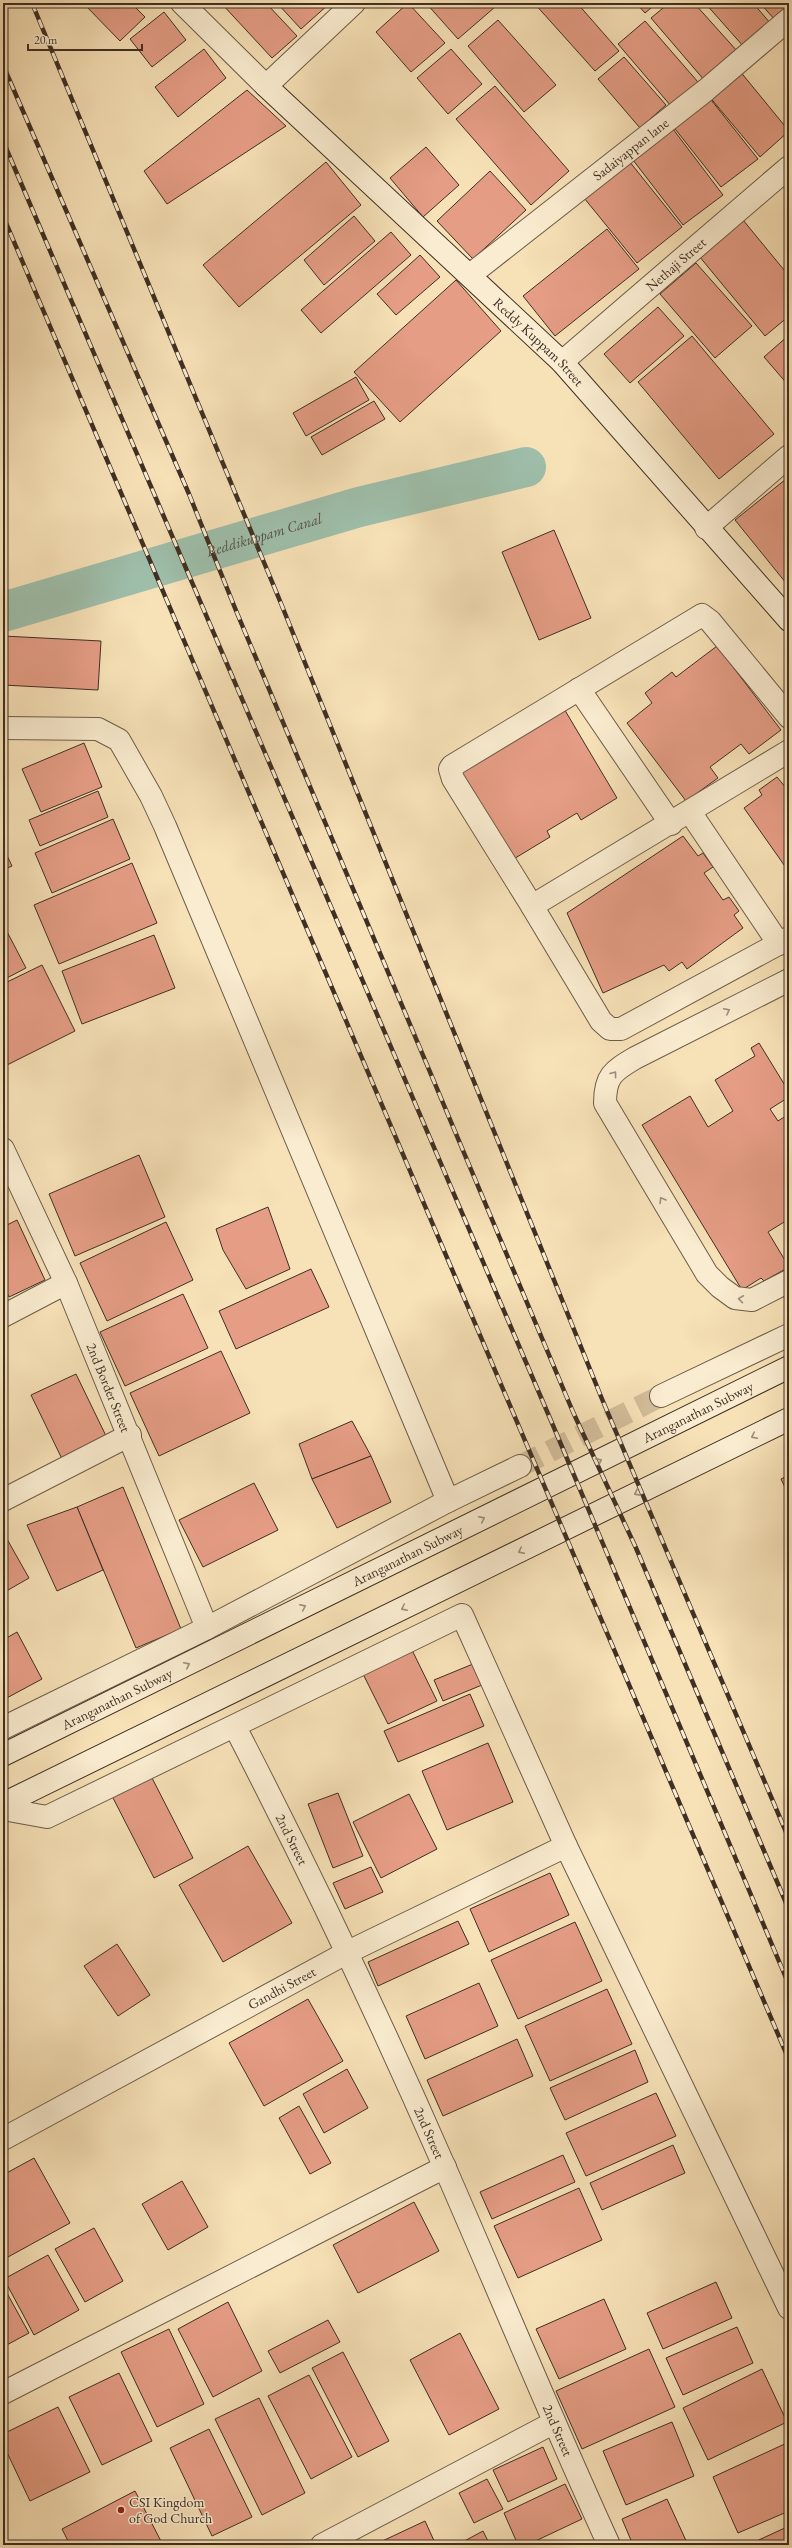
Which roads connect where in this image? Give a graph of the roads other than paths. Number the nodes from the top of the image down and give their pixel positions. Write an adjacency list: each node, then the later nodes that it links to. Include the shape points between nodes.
1 (182, 3): 4 (street, Reddy Kuppam Street)
2 (354, 3): 4 (street)
3 (789, 20): 6 (street, Sadaiyappan lane, via 706,90)
4 (266, 86): 6 (street, Reddy Kuppam Street)
5 (789, 167): 7 (street, Nethaji Street)
6 (470, 275): 7 (street, Reddy Kuppam Street)
7 (562, 362): 9 (street, Reddy Kuppam Street)
8 (789, 456): 9 (street)
9 (706, 528): 10 (street, Reddy Kuppam Street)
10 (789, 620)
11 (579, 689): 12 (street, via 702,615 710,620); 16 (street); 17 (street, via 450,769 453,779)
12 (789, 717)
13 (3, 728): 31 (street, via 98,728 119,740 133,762 165,826)
14 (789, 751): 15 (street)
15 (690, 812): 16 (street); 18 (street)
16 (671, 824): 17 (street)
17 (532, 906): 18 (street, via 601,1021 610,1028 621,1029)
18 (784, 941)
19 (789, 980): 21 (street, one-way to 19, via 752,1300 735,1298 707,1274 606,1102 605,1086 616,1070 634,1058)
20 (3, 1149): 22 (street, 2nd Border Street)
21 (789, 1281)
22 (66, 1283): 23 (street); 28 (street, 2nd Border Street)
23 (3, 1316)
24 (789, 1335): 26 (street)
25 (789, 1367): 35 (street, Aranganathan Subway, one-way to 25)
26 (661, 1396)
27 (789, 1419): 36 (street, one-way to 36)
28 (130, 1435): 30 (street); 32 (street, 2nd Border Street)
29 (520, 1466): 31 (street)
30 (3, 1500)
31 (448, 1501): 32 (street)
32 (207, 1628): 33 (street)
33 (3, 1728)
34 (235, 1728): 37 (street, via 47,1817); 38 (street, via 462,1616); 39 (street, 2nd Street)
35 (3, 1755)
36 (3, 1804)
37 (3, 1809)
38 (566, 1846): 39 (street, Gandhi Street); 42 (street)
39 (348, 1952): 40 (street, Gandhi Street); 41 (street, 2nd Street)
40 (3, 2139)
41 (445, 2167): 43 (street); 44 (street, 2nd Street)
42 (789, 2308)
43 (3, 2393)
44 (553, 2423): 45 (street); 47 (street, 2nd Street)
45 (354, 2537): 46 (street)
46 (322, 2545)
47 (609, 2545)

